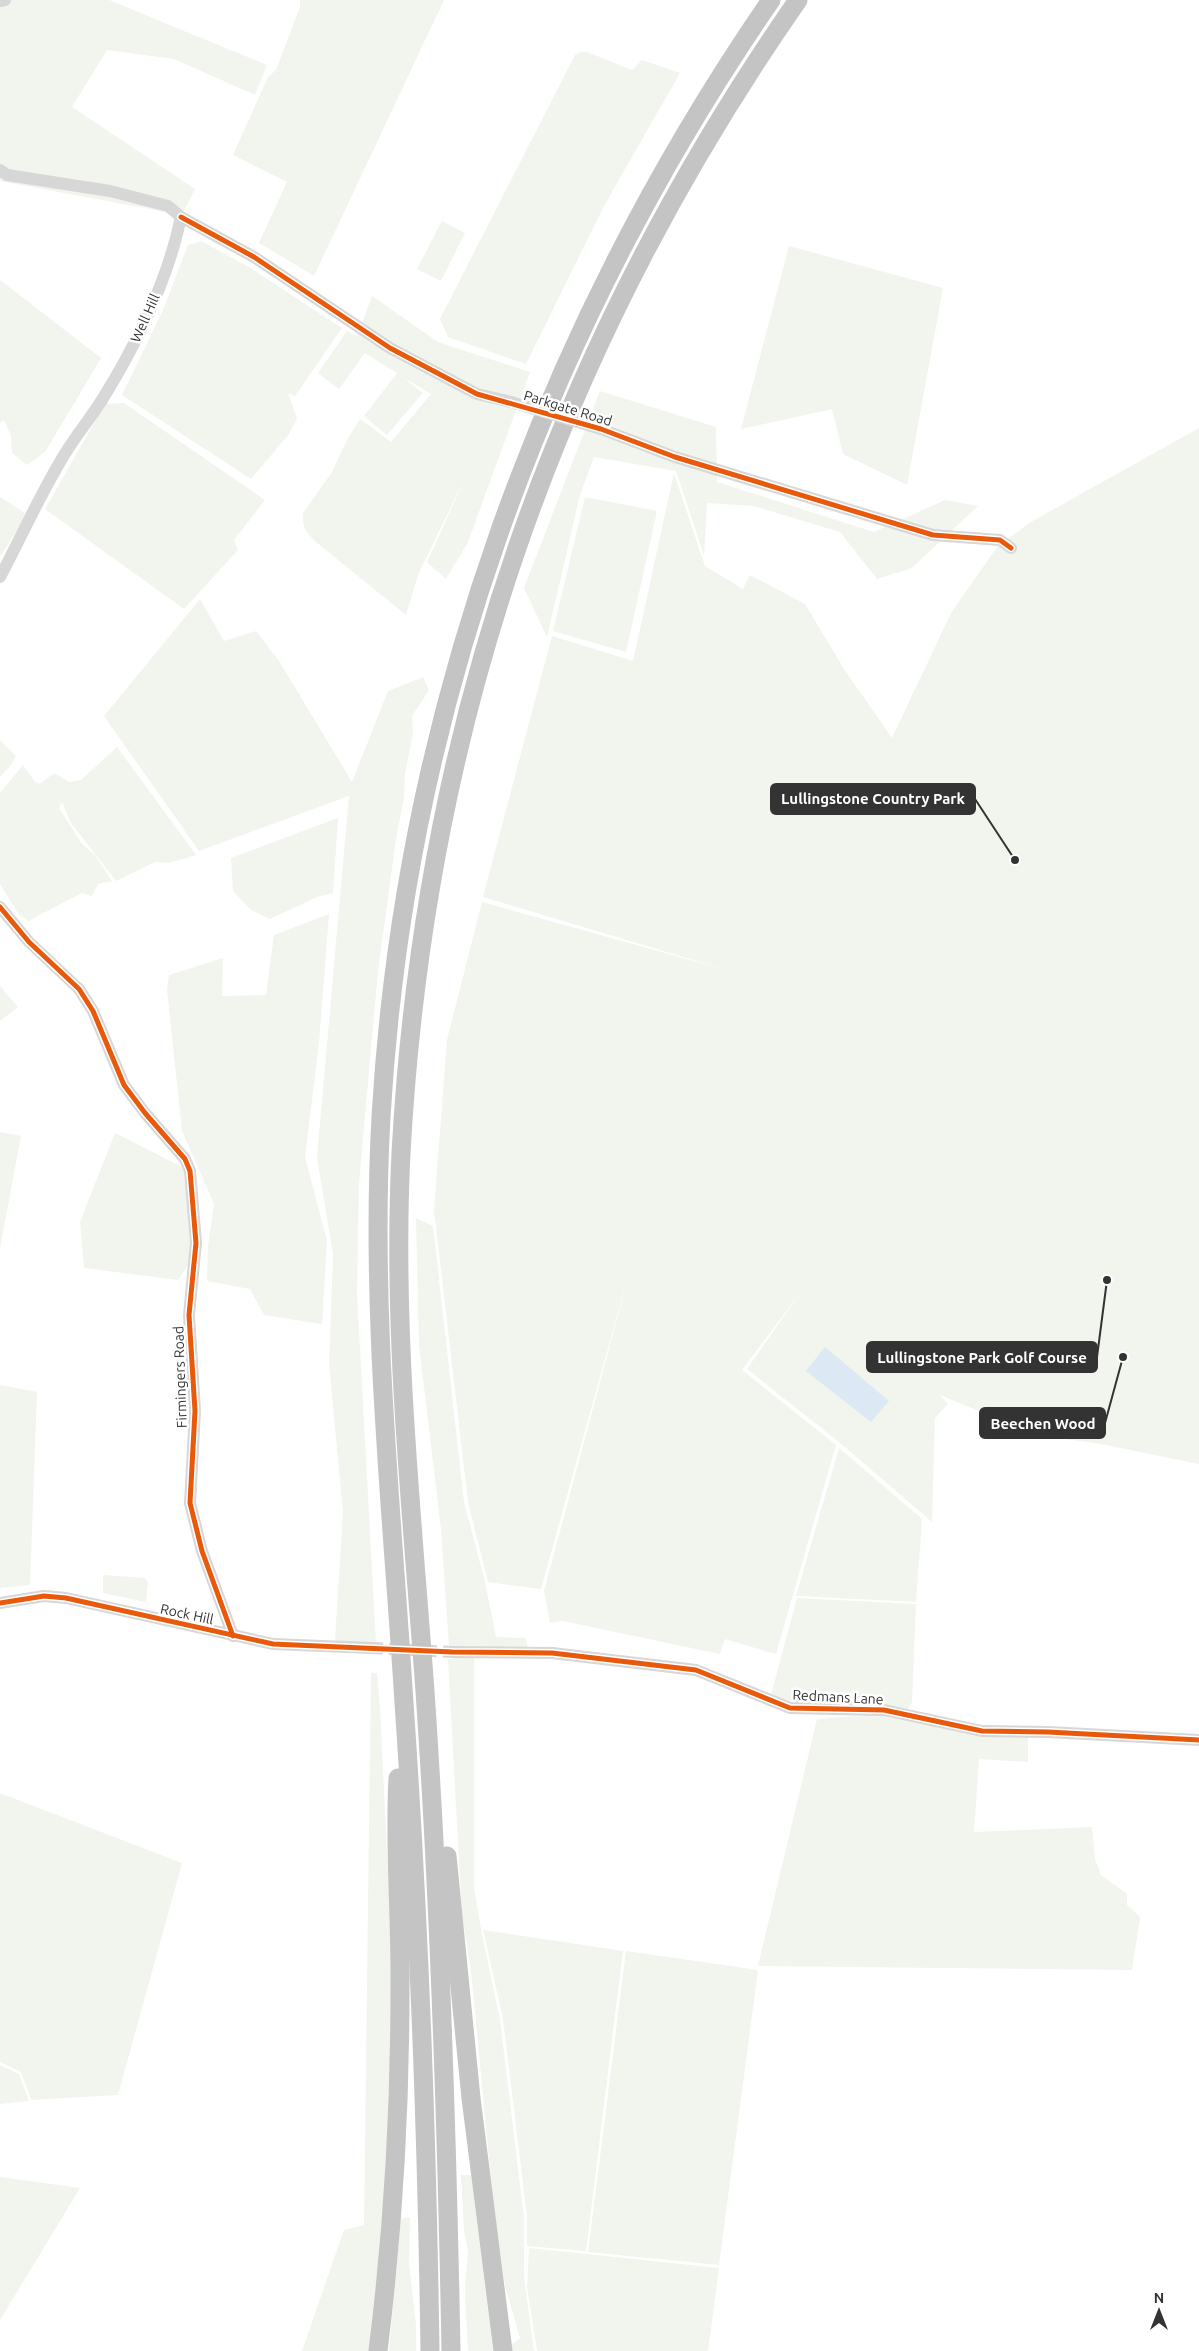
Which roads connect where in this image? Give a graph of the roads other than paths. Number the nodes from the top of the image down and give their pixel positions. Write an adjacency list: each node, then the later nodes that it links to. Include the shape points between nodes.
1 (5, 0): 4 (street)
2 (771, 0): 15 (highway, via 704,101 649,195 590,308 546,407 479,591 448,697 421,814 391,1008 382,1112 378,1217 380,1356)
3 (798, 0): 10 (highway, via 736,92 678,189 636,266 591,360 553,447 511,562 460,738 422,936 409,1041 401,1161 401,1340)
4 (0, 2)
5 (0, 170): 6 (street, via 7,175 110,191 168,206)
6 (181, 217): 7 (street, Parkgate Road, bridge, via 254,256 390,348 476,394 601,429 674,457 933,535 1000,540); 8 (street, Well Hill, via 157,293 133,346 66,453)
7 (1011, 548)
8 (0, 577)
9 (0, 907): 12 (street, Firmingers Road, via 29,942 79,989 93,1011 124,1085 180,1152 190,1171 196,1243 189,1316 195,1411 190,1503 202,1551)
10 (415, 1546): 19 (highway, via 439,1941); 20 (highway, via 432,1610 451,1907 474,2126)
11 (0, 1603): 12 (street, Rock Hill, via 44,1596 66,1598)
12 (233, 1636): 13 (street, Rock Hill, via 274,1644)
13 (371, 1648)
14 (452, 1652): 16 (street, Redmans Lane, via 552,1653 696,1670 790,1708 884,1710 982,1731)
15 (405, 1707): 17 (highway, via 397,1815 400,1946 398,2096); 18 (highway, via 420,1999)
16 (1199, 1740)
17 (378, 2351)
18 (430, 2351)
19 (451, 2351)
20 (503, 2351)

